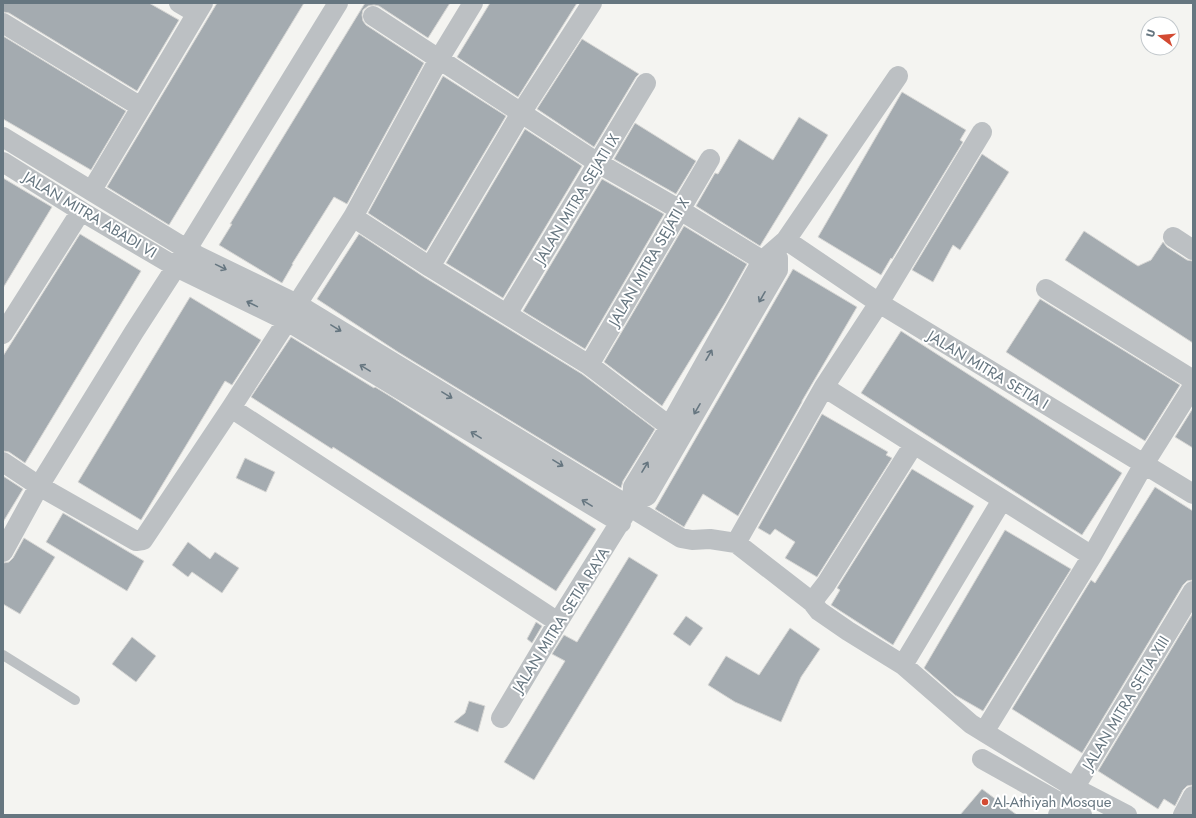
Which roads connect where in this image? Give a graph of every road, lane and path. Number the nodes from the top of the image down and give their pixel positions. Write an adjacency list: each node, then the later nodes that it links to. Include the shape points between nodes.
1 (338, 3): 24 (street)
2 (473, 3): 7 (street)
3 (592, 3): 11 (street)
4 (193, 6): 10 (street)
5 (373, 16): 7 (street)
6 (3, 23): 10 (street)
7 (439, 59): 11 (street); 20 (street)
8 (898, 76): 22 (street)
9 (646, 83): 16 (street, JALAN MITRA SEJATI IX)
10 (141, 107): 17 (street)
11 (521, 113): 16 (street); 26 (street)
12 (982, 132): 28 (street)
13 (3, 137): 17 (street)
14 (710, 159): 18 (street, JALAN MITRA SEJATI X)
15 (3, 162): 19 (street, JALAN MITRA ABADI VI)
16 (598, 163): 18 (street); 30 (street, JALAN MITRA SEJATI IX)
17 (92, 190): 24 (street)
18 (680, 210): 25 (street); 32 (street, JALAN MITRA SEJATI X)
19 (81, 211): 24 (street, JALAN MITRA ABADI VI); 31 (street)
20 (353, 217): 26 (street); 29 (street)
21 (1173, 237): 23 (street)
22 (783, 244): 25 (street); 28 (street, JALAN MITRA SETIA I)
23 (1193, 250)
24 (182, 258): 29 (street, via 198,256); 41 (street)
25 (770, 266): 37 (street, one-way to 25); 44 (street, one-way to 44, via 647,496)
26 (430, 267): 30 (street)
27 (1046, 289): 33 (street)
28 (879, 303): 35 (street); 40 (street, JALAN MITRA SETIA I)
29 (292, 313): 36 (street); 44 (street)
30 (507, 314): 32 (street)
31 (3, 334)
32 (589, 365): 37 (street)
33 (1193, 380)
34 (1193, 386): 40 (street)
35 (824, 387): 38 (street); 45 (street)
36 (231, 408): 41 (street, via 143,540 136,541); 50 (street)
37 (669, 426): 44 (street, one-way to 37, via 633,487)
38 (914, 444): 43 (street); 49 (street)
39 (3, 462): 41 (street)
40 (1144, 464): 42 (street, JALAN MITRA SETIA I); 47 (street)
41 (40, 486): 46 (street)
42 (1193, 494)
43 (1002, 500): 47 (street); 52 (street)
44 (627, 512): 45 (street, via 681,538); 50 (street, JALAN MITRA SETIA RAYA)
45 (736, 543): 49 (street)
46 (3, 552)
47 (1092, 556): 55 (street)
48 (1193, 591): 58 (street, JALAN MITRA SETIA XIII)
49 (812, 602): 52 (street, via 819,611)
50 (558, 622): 54 (street, JALAN MITRA SETIA RAYA)
51 (3, 655): 53 (lane)
52 (903, 665): 55 (street, via 960,715)
53 (75, 700)
54 (501, 718)
55 (984, 732): 58 (street)
56 (982, 759): 58 (street)
57 (1193, 796): 60 (street)
58 (1070, 803): 59 (street)
59 (1127, 815)
60 (1182, 815)

